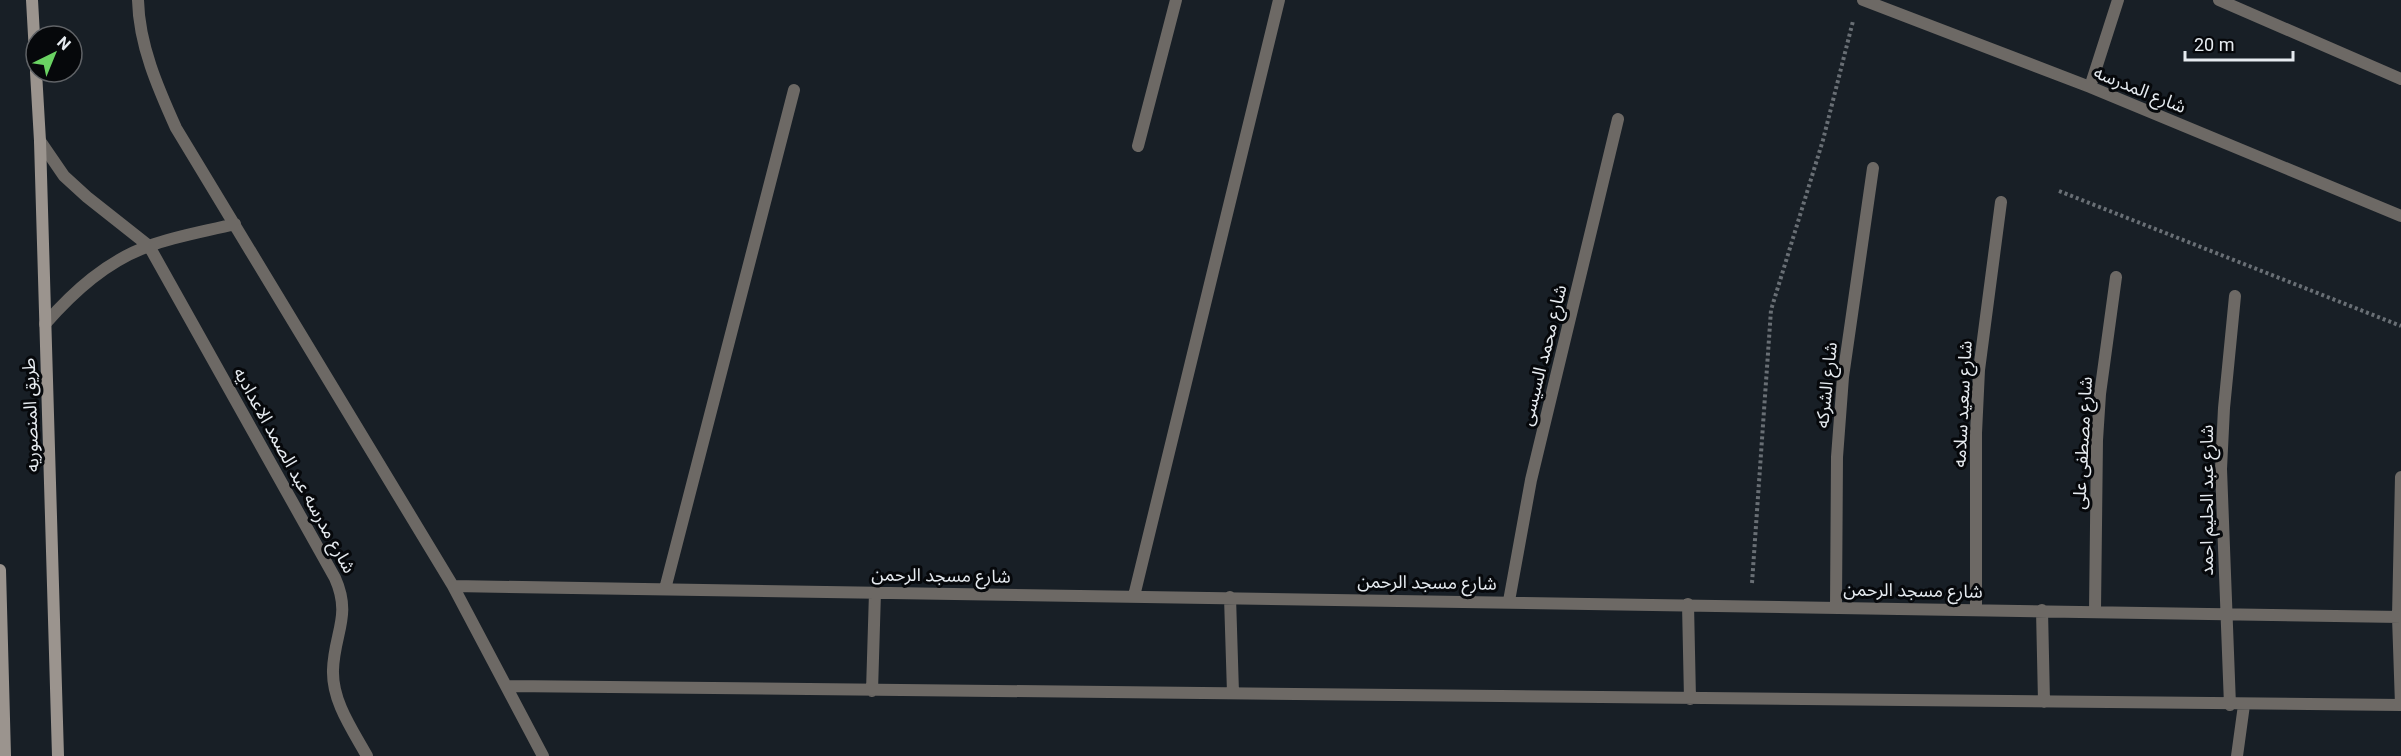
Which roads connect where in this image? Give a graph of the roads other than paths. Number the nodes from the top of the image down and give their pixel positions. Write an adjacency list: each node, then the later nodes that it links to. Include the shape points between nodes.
1 (32, 0): 8 (main road, طريق المنصوريه)
2 (138, 0): 19 (street, via 144,44 158,88 176,128)
3 (1176, 0): 15 (street)
4 (1279, 0): 29 (street)
5 (1863, 0): 11 (street, شارع المدرسه)
6 (2118, 0): 11 (street)
7 (2219, 0): 9 (street)
8 (33, 24)
9 (2401, 79)
10 (37, 84): 14 (main road, طريق المنصوريه)
11 (2090, 87): 18 (street, شارع المدرسه)
12 (794, 90): 27 (street)
13 (1618, 118): 31 (street, شارع محمد السيسى, via 1531,480)
14 (40, 141): 20 (street, via 64,176); 23 (main road, طريق المنصوريه)
15 (1138, 146)
16 (1873, 168): 33 (street, شارع الشركه, via 1843,377 1837,457)
17 (2001, 202): 34 (street, شارع سعيد سلامه, via 1979,370)
18 (2401, 216)
19 (235, 224): 20 (street); 26 (street)
20 (149, 246): 23 (street, via 94,277); 49 (street, شارع مدرسه عبد الصمد الاعداديه, via 342,592 344,607 333,671 335,689 340,707)
21 (2116, 277): 36 (street, شارع مصطفى على, via 2097,440)
22 (2235, 296): 37 (street, شارع عبد الحليم احمد, via 2221,459)
23 (45, 324): 48 (main road, طريق المنصوريه)
24 (2401, 477): 38 (street)
25 (0, 570): 47 (main road)
26 (453, 586): 27 (street, شارع مسجد الرحمن); 39 (street)
27 (665, 589): 28 (street, شارع مسجد الرحمن)
28 (875, 592): 29 (street, شارع مسجد الرحمن); 40 (street)
29 (1134, 596): 30 (street, شارع مسجد الرحمن)
30 (1230, 597): 31 (street, شارع مسجد الرحمن); 41 (street)
31 (1509, 601): 32 (street, شارع مسجد الرحمن)
32 (1688, 604): 33 (street, شارع مسجد الرحمن); 42 (street)
33 (1836, 607): 34 (street, شارع مسجد الرحمن)
34 (1976, 609): 35 (street, شارع مسجد الرحمن)
35 (2042, 610): 36 (street, شارع مسجد الرحمن); 43 (street)
36 (2095, 611): 37 (street, شارع مسجد الرحمن)
37 (2226, 614): 38 (street, شارع مسجد الرحمن); 44 (street, شارع عبد الحليم احمد)
38 (2400, 617): 46 (street)
39 (506, 686): 40 (street); 50 (street)
40 (872, 691): 41 (street)
41 (1233, 693): 42 (street)
42 (1690, 699): 43 (street)
43 (2044, 702): 44 (street)
44 (2230, 705): 45 (street)
45 (2244, 705): 46 (street); 51 (street)
46 (2401, 705)
47 (4, 756)
48 (58, 756)
49 (367, 756)
50 (543, 756)
51 (2237, 756)

